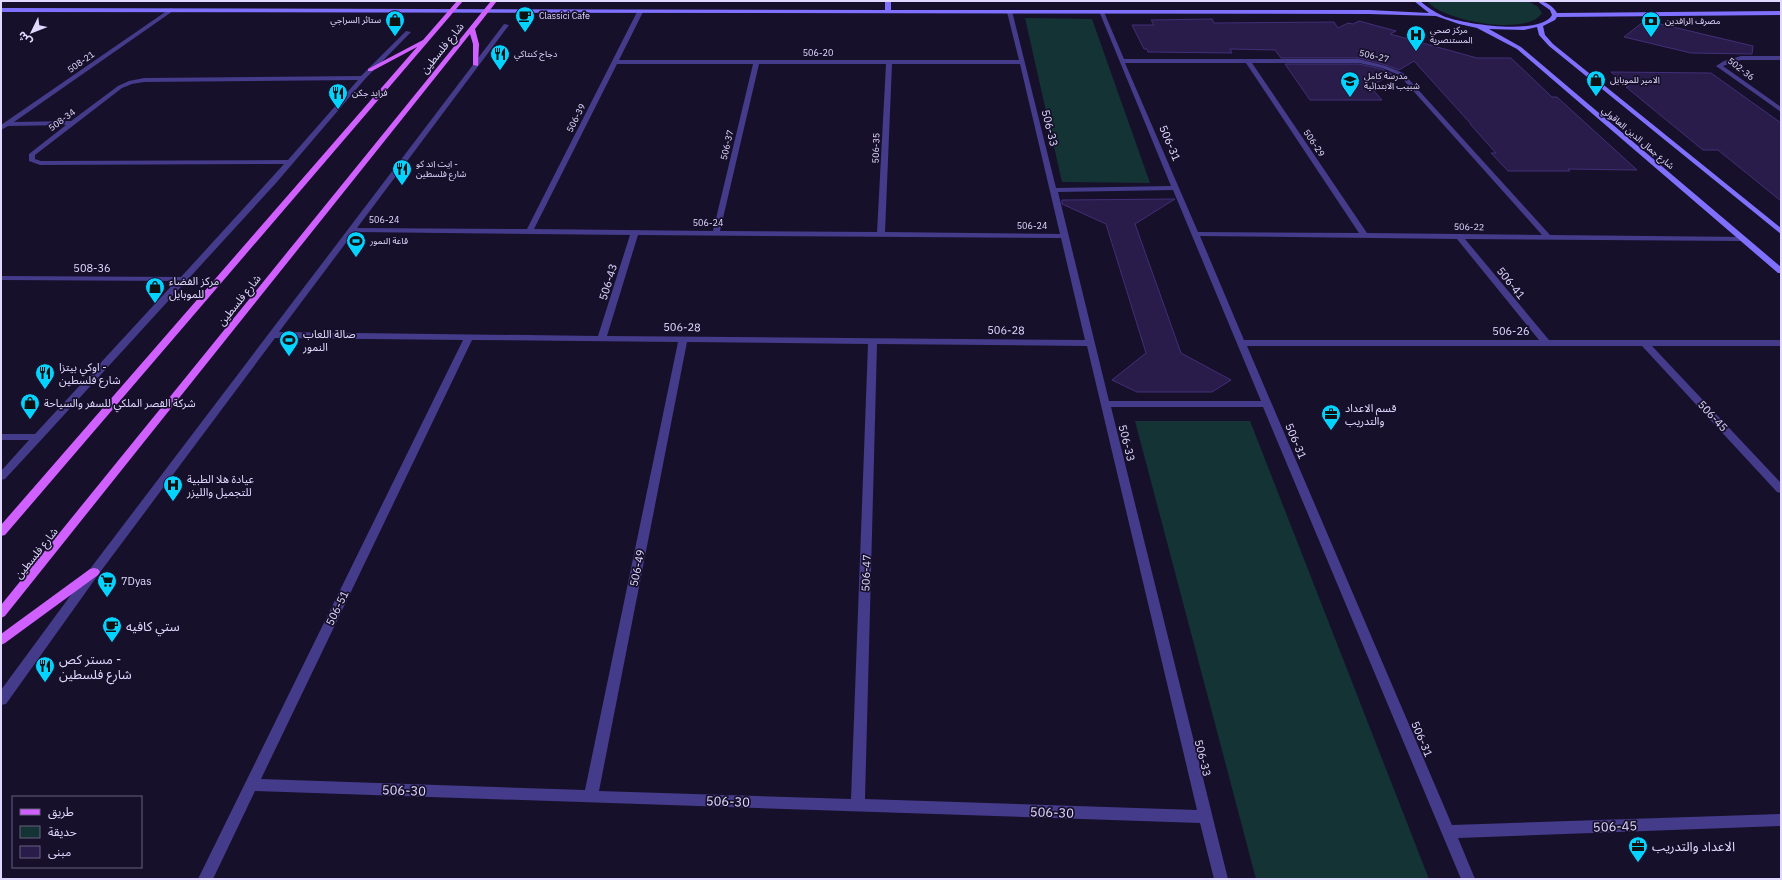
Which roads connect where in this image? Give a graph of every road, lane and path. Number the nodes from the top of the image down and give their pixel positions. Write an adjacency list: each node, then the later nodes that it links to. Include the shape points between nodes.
1 (460, 1): 8 (main road, شارع فلسطين)
2 (494, 1): 9 (main road, شارع فلسطين)
3 (888, 1): 11 (street)
4 (1417, 1): 15 (street)
5 (1540, 1): 16 (street, via 1552,9)
6 (1, 10): 7 (street)
7 (171, 10): 8 (street); 35 (street, 508-21)
8 (452, 11): 9 (street); 22 (main road, شارع فلسطين)
9 (486, 11): 10 (street); 20 (main road, شارع فلسطين)
10 (640, 12): 11 (street); 26 (street, 506-39)
11 (888, 12): 12 (street)
12 (1010, 12): 13 (street); 29 (street, 506-33)
13 (1102, 12): 15 (street, via 1369,12); 24 (street, 506-31)
14 (1781, 12): 16 (street)
15 (1435, 15): 18 (street)
16 (1555, 15): 19 (street, via 1548,23)
17 (506, 25): 30 (street)
18 (1478, 26): 19 (street); 52 (street, شارع جمال الدين العاقولي, via 1519,48)
19 (1540, 26): 44 (street, شارع جمال الدين العاقولي, via 1542,35 1551,45)
20 (472, 29): 30 (main road, via 476,44); 74 (main road, شارع فلسطين)
21 (408, 32): 31 (street)
22 (426, 40): 31 (main road); 72 (main road, شارع فلسطين)
23 (1781, 58): 33 (street, 502-36, via 1742,58 1726,61 1719,66)
24 (1122, 61): 25 (street, 506-27); 39 (street, 506-31)
25 (1248, 61): 49 (street, 506-29); 51 (street, 506-27, via 1359,61 1401,74)
26 (614, 62): 27 (street, 506-20); 42 (street, 506-39)
27 (756, 62): 28 (street, 506-20); 45 (street, 506-37)
28 (889, 62): 29 (street, 506-20); 46 (street, 506-35)
29 (1022, 62): 40 (street, 506-33)
30 (476, 65): 41 (street)
31 (370, 70): 32 (street)
32 (362, 78): 36 (street, 508-34, via 131,82 120,87); 38 (street)
33 (1781, 110)
34 (1, 117): 35 (street)
35 (17, 117): 37 (street, 508-21)
36 (72, 123): 37 (street); 38 (street, 508-34, via 32,154 31,160 40,163)
37 (4, 126)
38 (289, 162): 55 (street)
39 (1176, 188): 40 (street); 47 (street, 506-31)
40 (1053, 190): 48 (street, 506-33)
41 (353, 230): 42 (street, 506-24); 56 (street)
42 (529, 232): 43 (street, 506-24)
43 (635, 232): 45 (street, 506-24); 58 (street, 506-43)
44 (1781, 232)
45 (716, 233): 46 (street, 506-24)
46 (881, 234): 48 (street, 506-24)
47 (1195, 234): 49 (street, 506-22); 62 (street, 506-31)
48 (1064, 236): 61 (street, 506-33)
49 (1365, 236): 50 (street, 506-22)
50 (1459, 236): 51 (street, 506-22); 63 (street, 506-41)
51 (1548, 237): 52 (street, 506-22)
52 (1743, 239): 53 (street, شارع جمال الدين العاقولي)
53 (1781, 271)
54 (1, 278): 55 (street, 508-36)
55 (182, 279): 69 (street)
56 (274, 334): 57 (street, 506-28); 73 (street)
57 (469, 337): 58 (street, 506-28); 77 (street, 506-51)
58 (602, 338): 59 (street, 506-28)
59 (683, 339): 60 (street, 506-28); 78 (street, 506-49)
60 (873, 341): 61 (street, 506-28); 79 (street, 506-47)
61 (1090, 343): 66 (street, 506-33)
62 (1241, 343): 63 (street, 506-26); 67 (street, 506-31)
63 (1546, 343): 64 (street, 506-26)
64 (1644, 343): 65 (street, 506-26); 71 (street, 506-45)
65 (1781, 343)
66 (1105, 404): 67 (street); 80 (street, 506-33)
67 (1268, 404): 82 (street, 506-31)
68 (1, 437): 69 (street)
69 (38, 437): 70 (street)
70 (1, 477)
71 (1781, 489)
72 (1, 532)
73 (94, 572): 75 (main road); 76 (street)
74 (1, 613)
75 (1, 640)
76 (1, 700)
77 (251, 785): 78 (street, 506-30); 83 (street, 506-51)
78 (591, 796): 79 (street, 506-30)
79 (858, 805): 80 (street, 506-30)
80 (1205, 817): 84 (street, 506-33)
81 (1781, 820): 82 (street, 506-45)
82 (1448, 832): 85 (street, 506-31)
83 (205, 879)
84 (1221, 879)
85 (1468, 879)

